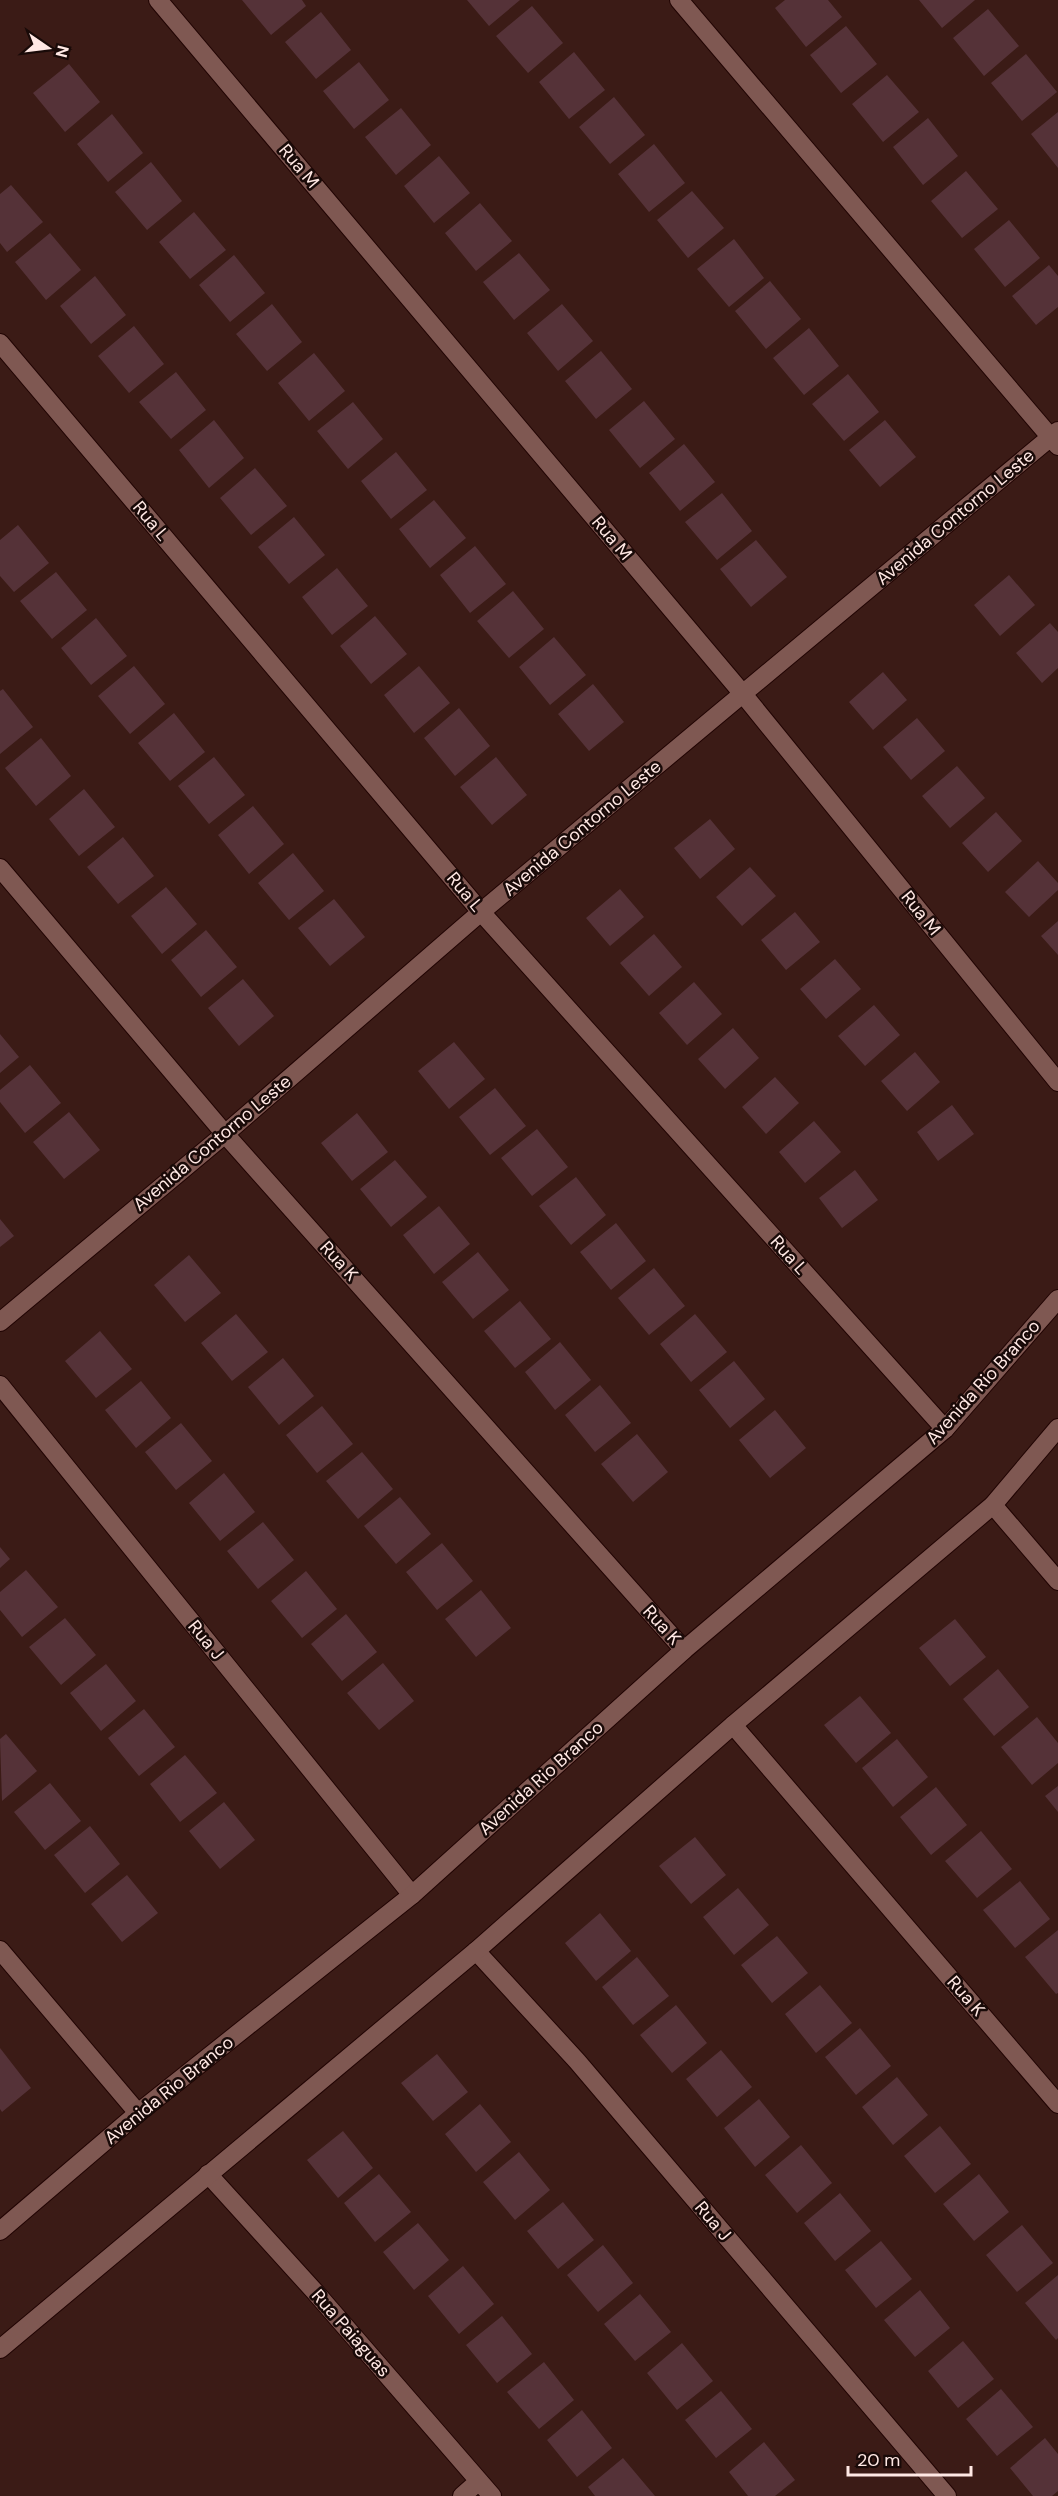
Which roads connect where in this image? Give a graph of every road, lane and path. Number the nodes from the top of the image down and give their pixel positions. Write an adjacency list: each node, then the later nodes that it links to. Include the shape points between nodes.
1 (158, 0): 5 (street, Rua M)
2 (679, 0): 4 (street)
3 (0, 343): 7 (street, Rua L)
4 (1056, 438): 5 (street, Avenida Contorno Leste)
5 (743, 694): 7 (street, Avenida Contorno Leste); 8 (street, Rua M)
6 (0, 868): 9 (street, Rua K)
7 (481, 912): 9 (street, Avenida Contorno Leste); 14 (street, Rua L)
8 (1058, 1082)
9 (225, 1134): 11 (street, Avenida Contorno Leste); 17 (street, Rua K)
10 (1058, 1299): 14 (street, Avenida Rio Branco)
11 (0, 1322)
12 (0, 1386): 19 (street, Rua J)
13 (1058, 1428): 15 (street)
14 (945, 1429): 17 (street, Avenida Rio Branco)
15 (993, 1505): 16 (street); 18 (street)
16 (1058, 1581)
17 (684, 1650): 19 (street, Avenida Rio Branco)
18 (733, 1725): 21 (street); 22 (street, Rua K)
19 (412, 1895): 23 (street, Avenida Rio Branco)
20 (0, 1950): 23 (street)
21 (476, 1951): 24 (street); 30 (street, Rua J, via 584,2070)
22 (1058, 2104)
23 (138, 2113): 25 (street, Avenida Rio Branco)
24 (208, 2174): 26 (street); 27 (street, Rua Paiaguas)
25 (0, 2231)
26 (0, 2349)
27 (479, 2481): 28 (street); 29 (street, Rua Paiaguas)
28 (462, 2496)
29 (492, 2496)
30 (947, 2496)

